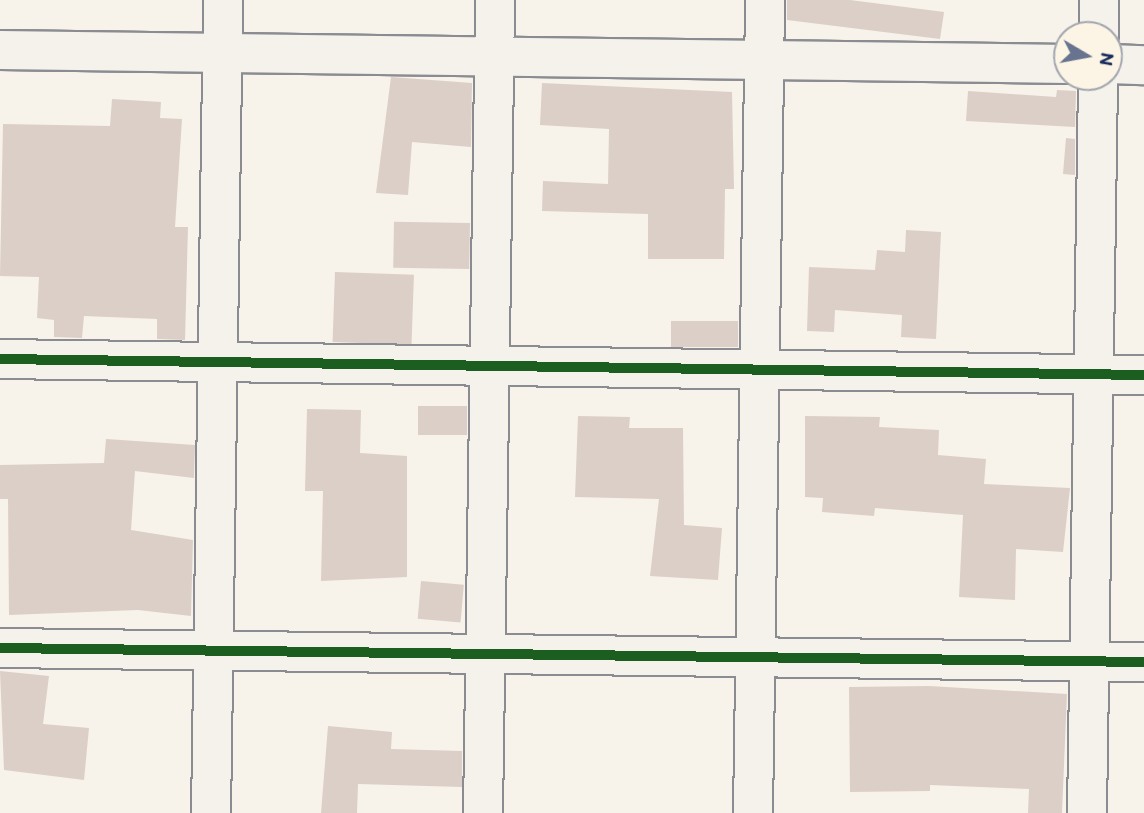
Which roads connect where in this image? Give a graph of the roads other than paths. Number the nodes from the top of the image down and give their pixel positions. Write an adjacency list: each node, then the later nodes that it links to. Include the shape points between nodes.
1 (223, 0): 7 (street)
2 (495, 0): 8 (street)
3 (765, 0): 9 (street)
4 (1099, 0): 5 (street)
5 (1098, 21)
6 (0, 50): 7 (street)
7 (222, 53): 8 (street); 15 (street)
8 (494, 57): 9 (street); 16 (street)
9 (764, 60): 10 (street); 17 (street)
10 (1053, 64)
11 (1123, 64): 12 (street)
12 (1144, 65)
13 (1098, 91): 18 (street)
14 (0, 359): 15 (street)
15 (218, 362): 16 (street); 21 (street)
16 (490, 366): 17 (street); 22 (street)
17 (760, 370): 18 (street); 23 (street)
18 (1094, 374): 19 (street); 24 (street)
19 (1144, 375)
20 (0, 648): 21 (street)
21 (214, 650): 22 (street); 26 (street)
22 (486, 654): 23 (street); 27 (street)
23 (755, 657): 24 (street); 28 (street)
24 (1090, 661): 25 (street); 29 (street)
25 (1144, 662)
26 (211, 813)
27 (483, 813)
28 (753, 813)
29 (1087, 813)

